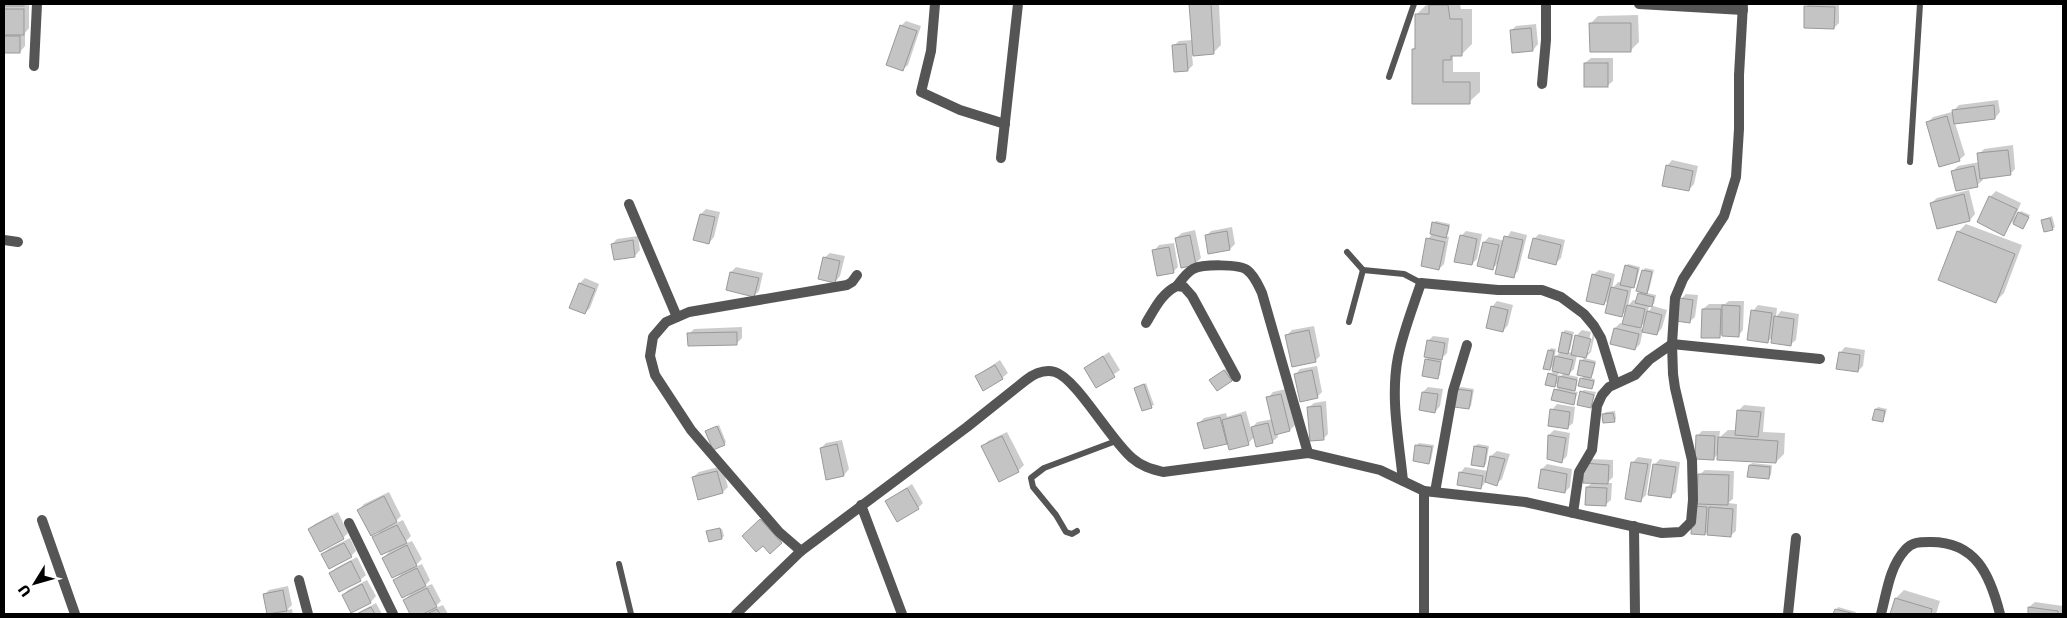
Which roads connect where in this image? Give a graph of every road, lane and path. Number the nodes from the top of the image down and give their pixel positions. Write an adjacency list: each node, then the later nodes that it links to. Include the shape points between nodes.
1 (37, 4): 9 (street)
2 (935, 4): 12 (street, via 932,51 921,92 960,110)
3 (1018, 4): 12 (street)
4 (1414, 4): 10 (lane)
5 (1546, 4): 11 (street)
6 (1639, 4): 8 (street)
7 (1920, 4): 14 (lane)
8 (1743, 7): 26 (street, via 1736,178 1724,216 1679,286 1675,298)
9 (34, 66)
10 (1389, 77)
11 (1542, 84)
12 (1005, 124): 13 (street)
13 (1001, 158)
14 (1910, 162)
15 (629, 204): 23 (street)
16 (4, 240): 17 (street)
17 (18, 242)
18 (1347, 252): 19 (lane)
19 (1363, 270): 21 (lane, via 1404,274); 25 (lane)
20 (857, 275): 23 (street, via 847,285 689,312)
21 (1421, 283): 30 (street, via 1498,290 1542,290 1561,297 1594,326); 33 (street, via 1398,357 1395,385)
22 (1177, 286): 24 (street, via 1162,298); 29 (street, via 1184,287 1192,296); 32 (street, via 1187,273 1203,266 1240,266 1253,277 1262,293)
23 (677, 317): 43 (street, via 666,322 653,337 650,356 655,375 691,430 779,532)
24 (1146, 322)
25 (1349, 322)
26 (1672, 344): 28 (street); 30 (street, via 1649,360 1635,375); 40 (street, via 1675,388 1692,460 1691,522 1680,532 1669,534)
27 (1467, 346): 35 (street, via 1453,391)
28 (1820, 359)
29 (1236, 377)
30 (1615, 383): 37 (street, via 1605,390 1597,406 1592,450 1579,472)
31 (1116, 441): 32 (street, via 1130,457 1145,467 1163,472); 36 (street, via 1064,377 1045,371 1035,373); 41 (lane, via 1044,468 1031,478 1033,487 1066,532)
32 (1308, 453): 33 (street, via 1380,470)
33 (1403, 481): 34 (street)
34 (1424, 491): 35 (street); 52 (street)
35 (1435, 492): 37 (street, via 1525,502)
36 (861, 505): 43 (street); 51 (street)
37 (1572, 512): 40 (street)
38 (42, 520): 46 (street)
39 (349, 523): 48 (street)
40 (1634, 526): 53 (street)
41 (1078, 532)
42 (1796, 538): 54 (street)
43 (800, 551): 50 (street)
44 (619, 564): 49 (lane)
45 (300, 580): 47 (street)
46 (75, 614)
47 (308, 614)
48 (393, 614)
49 (631, 614)
50 (736, 614)
51 (902, 614)
52 (1424, 614)
53 (1635, 614)
54 (1788, 614)
55 (1881, 614): 56 (street, via 1892,568 1914,542 1938,542 1969,552 1984,570)
56 (2000, 614)

